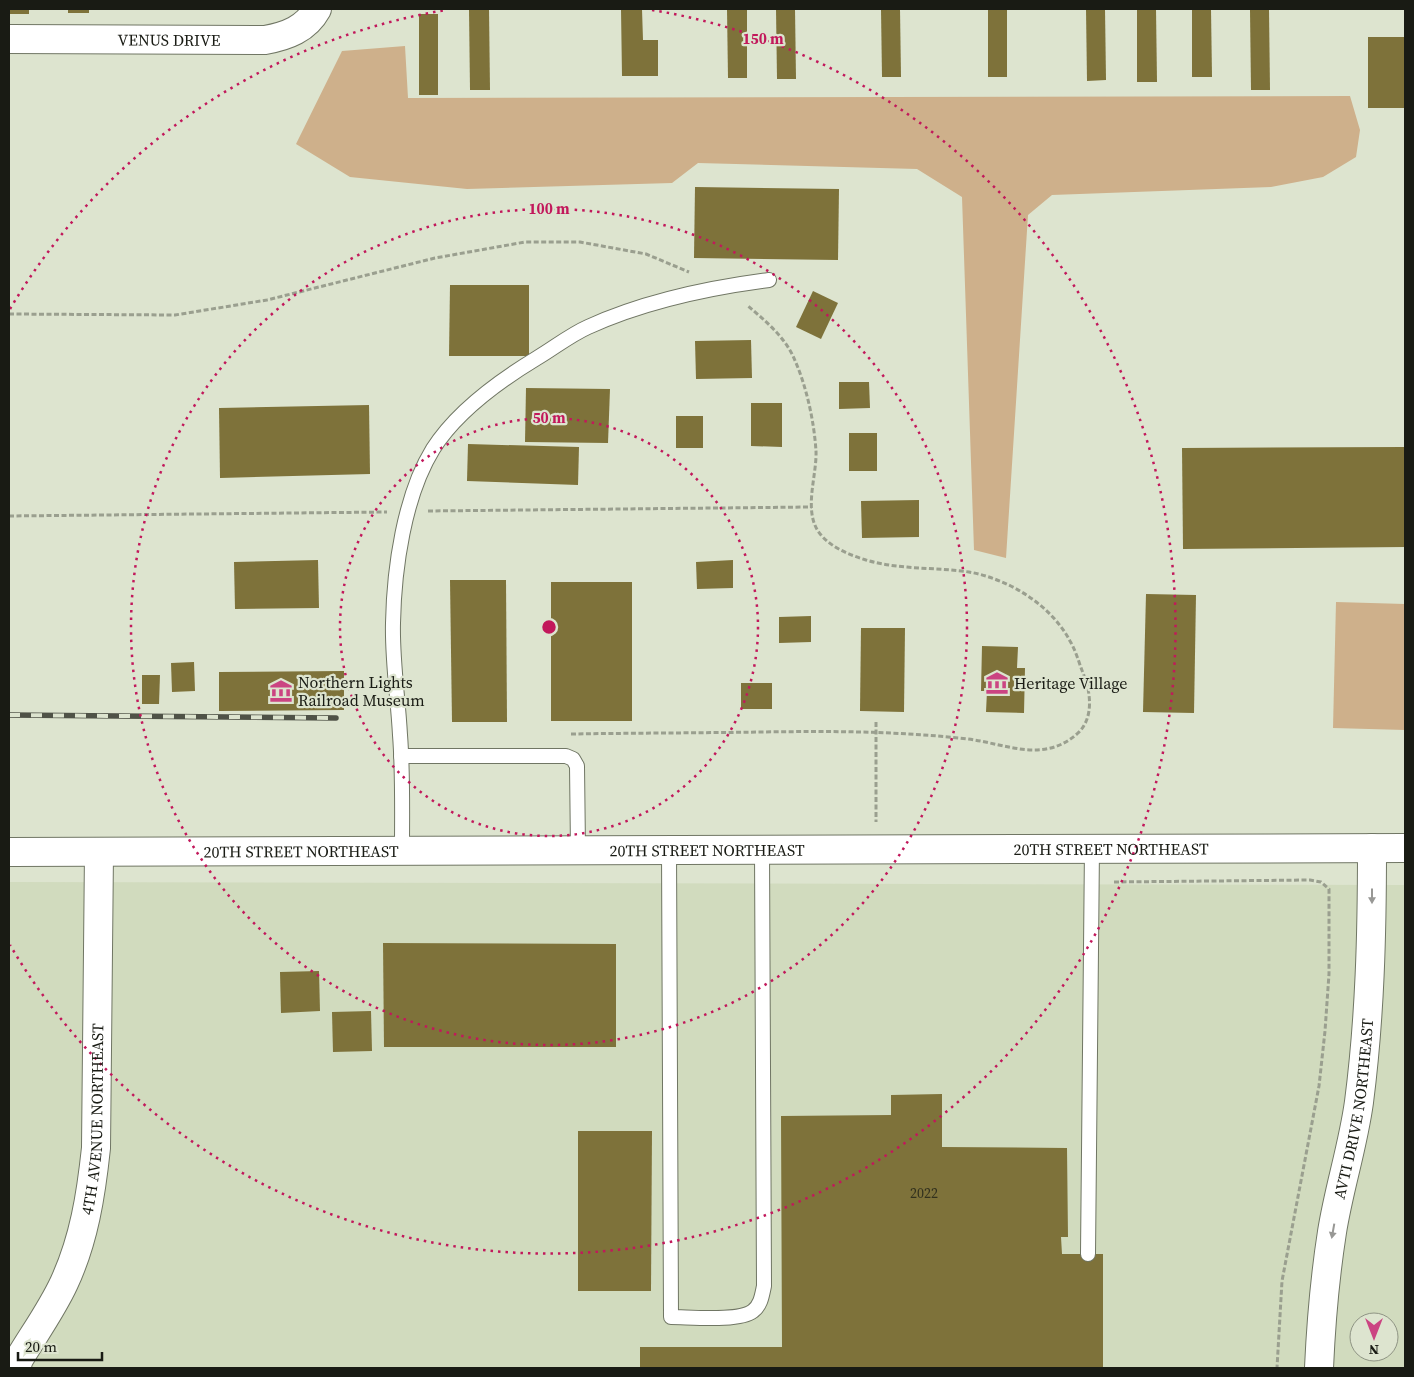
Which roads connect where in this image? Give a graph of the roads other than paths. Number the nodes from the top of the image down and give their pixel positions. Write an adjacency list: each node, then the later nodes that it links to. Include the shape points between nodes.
1 (317, 9): 2 (street, VENUS DRIVE, via 301,28 279,38 265,40)
2 (9, 39)
3 (769, 280): 4 (lane, via 717,286 648,304 587,327 506,377 456,420 433,449 408,512 399,558 393,622)
4 (401, 756): 10 (lane); 11 (lane, via 566,756 573,759 577,766)
5 (1092, 847): 6 (street, 20TH STREET NORTHEAST); 9 (street, 20TH STREET NORTHEAST); 14 (lane)
6 (1372, 848): 7 (street, 20TH STREET NORTHEAST); 16 (street, AVTI DRIVE NORTHEAST, one-way to 16, via 1368,1027 1350,1154 1332,1231 1321,1317)
7 (1405, 848)
8 (669, 849): 9 (street, 20TH STREET NORTHEAST); 9 (lane, via 670,1317 743,1316 754,1310 762,1299); 11 (street, 20TH STREET NORTHEAST)
9 (762, 849)
10 (402, 850): 11 (street, 20TH STREET NORTHEAST); 13 (street, 20TH STREET NORTHEAST)
11 (578, 850)
12 (9, 852): 13 (street, 20TH STREET NORTHEAST)
13 (99, 852): 15 (street, 4TH AVENUE NORTHEAST, via 96,1148 91,1195 81,1239 64,1284)
14 (1088, 1254)
15 (16, 1368)
16 (1319, 1368)

